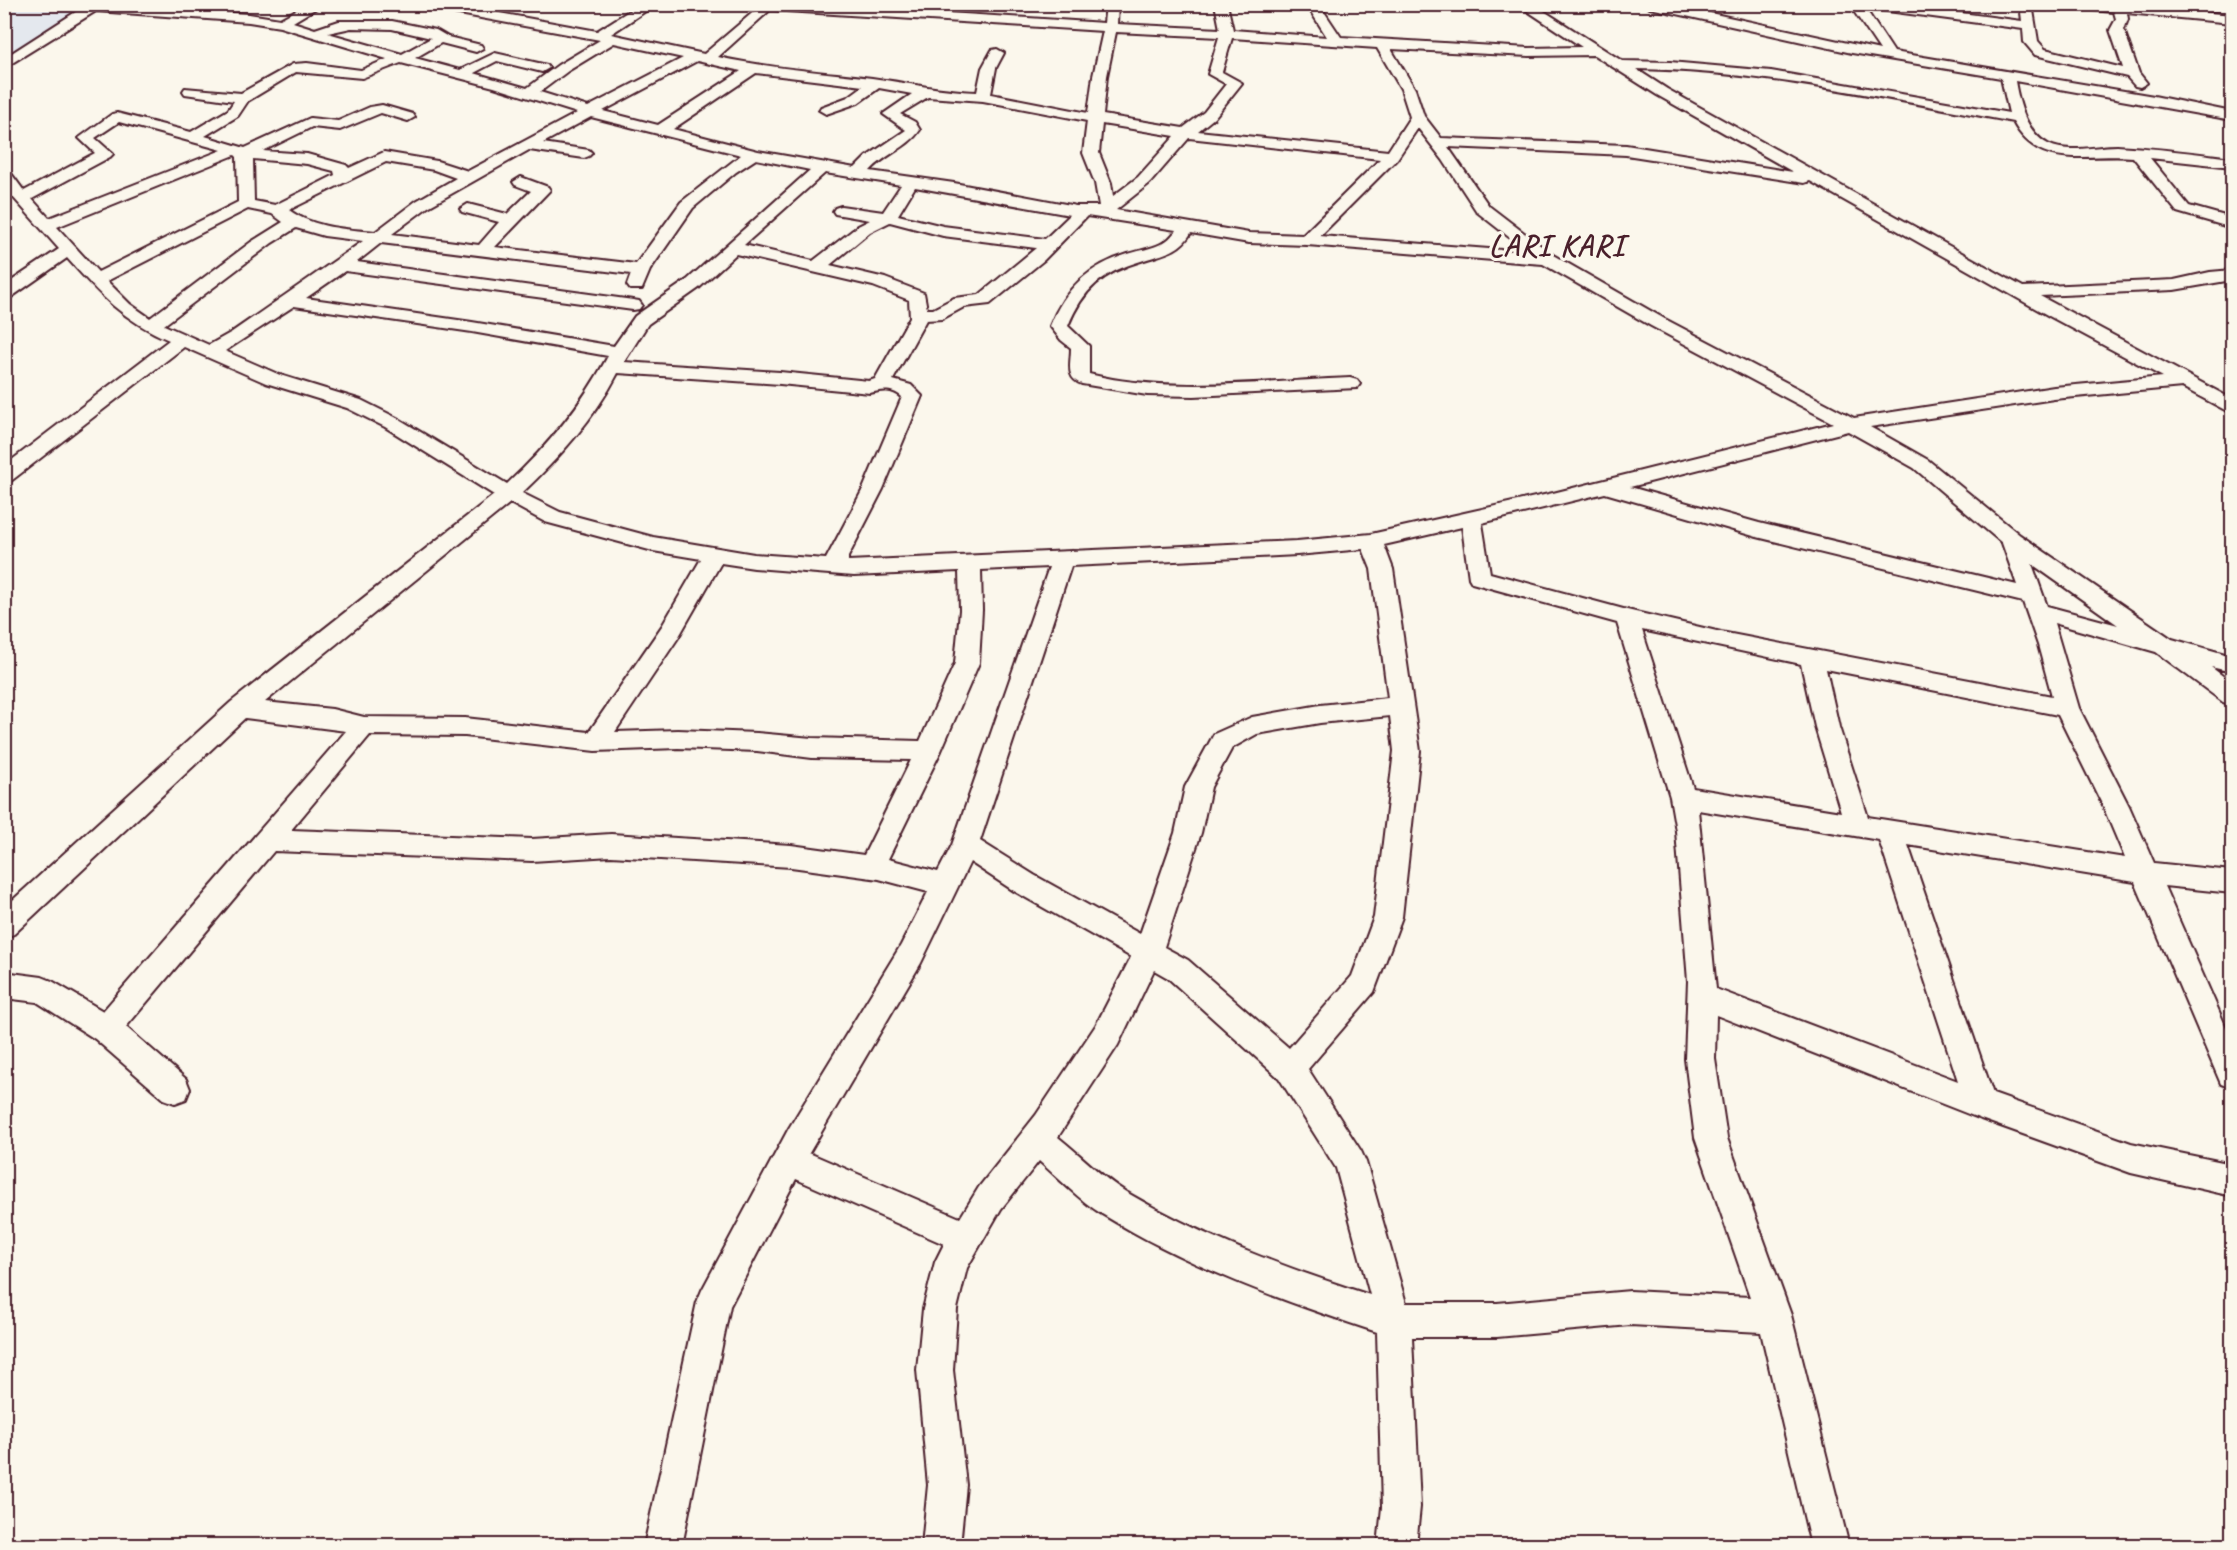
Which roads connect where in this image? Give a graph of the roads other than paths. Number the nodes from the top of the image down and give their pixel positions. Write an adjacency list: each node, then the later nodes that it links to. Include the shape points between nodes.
1 (317, 4): 26 (street)
2 (427, 4): 18 (street)
3 (650, 4): 33 (street)
4 (745, 4): 16 (street)
5 (935, 4): 23 (street)
6 (1112, 4): 29 (street)
7 (1221, 4): 32 (street)
8 (1312, 4): 35 (street)
9 (1523, 4): 38 (street)
10 (1650, 4): 40 (street)
11 (1855, 4): 40 (street)
12 (1860, 4): 22 (street)
13 (2026, 4): 28 (street)
14 (2070, 4): 17 (street)
15 (96, 6): 26 (street); 43 (street)
16 (768, 6): 20 (street); 42 (street, via 719,50)
17 (2110, 8): 24 (street); 48 (street, via 2122,19 2116,30)
18 (457, 10): 25 (street); 30 (street)
19 (534, 10): 25 (street)
20 (892, 10): 23 (street)
21 (400, 12): 27 (street)
22 (1932, 14): 28 (street)
23 (927, 18): 29 (street)
24 (2232, 19)
25 (515, 20): 33 (street)
26 (282, 23): 31 (street)
27 (379, 25): 30 (street); 31 (street, via 340,25)
28 (2028, 26): 48 (street, via 2031,42 2040,52)
29 (1109, 27): 32 (street); 62 (street)
30 (417, 30): 34 (street)
31 (317, 33): 41 (street)
32 (1227, 33): 35 (street); 65 (street, via 1215,74 1234,83 1209,115)
33 (605, 38): 42 (street); 53 (street)
34 (442, 39): 37 (street); 41 (street)
35 (1337, 42): 36 (street)
36 (1381, 44): 38 (street, via 1529,52); 61 (street, via 1408,89)
37 (476, 48)
38 (1597, 51): 44 (street)
39 (997, 52): 54 (street)
40 (1889, 55): 49 (street)
41 (402, 58): 47 (street); 55 (street, via 362,74 292,68)
42 (699, 59): 46 (street); 58 (street)
43 (4, 64)
44 (1620, 65): 63 (street, via 1776,75); 80 (street)
45 (542, 68): 47 (street, via 495,57)
46 (753, 69): 50 (street); 64 (street)
47 (462, 74): 53 (street)
48 (2132, 74): 56 (street)
49 (2007, 75): 56 (street); 63 (street)
50 (876, 83): 52 (street); 57 (street, via 853,100)
51 (190, 91): 55 (street)
52 (925, 92): 54 (street); 76 (street, via 890,114 910,125 913,130 909,136 871,160)
53 (528, 94): 58 (street)
54 (983, 97): 62 (street)
55 (243, 98): 66 (street, via 233,114)
56 (2154, 100): 59 (street)
57 (826, 110)
58 (589, 112): 64 (street); 68 (street)
59 (2232, 116)
60 (408, 117): 69 (street, via 382,109 340,126 309,122)
61 (1417, 117): 67 (street); 73 (street)
62 (1095, 118): 65 (street); 87 (street, via 1091,153 1103,181)
63 (2018, 119): 71 (street, via 2033,139 2054,150)
64 (661, 129): 72 (street)
65 (1185, 134): 73 (street); 87 (street, via 1144,180)
66 (195, 136): 69 (street); 83 (street, via 115,117 86,138 105,153)
67 (1438, 142): 80 (street, via 1626,150); 102 (street, via 1484,209)
68 (528, 145): 70 (street); 79 (street)
69 (240, 151): 78 (street, via 332,164 341,168); 84 (street); 94 (street)
70 (584, 153)
71 (2138, 153): 74 (street); 93 (street, via 2183,209)
72 (754, 154): 75 (street); 105 (street, via 687,205)
73 (1392, 156): 97 (street)
74 (2232, 162)
75 (822, 168): 76 (street); 99 (street, via 790,191)
76 (859, 173): 82 (street)
77 (4, 176): 83 (street)
78 (343, 176): 79 (street, via 388,156); 86 (street)
79 (469, 177): 96 (street, via 422,204)
80 (1823, 181): 108 (street)
81 (521, 182): 91 (street, via 542,190)
82 (910, 182): 89 (street); 90 (street)
83 (22, 198): 94 (street)
84 (246, 204): 86 (street); 107 (street)
85 (468, 209): 91 (street)
86 (278, 210): 92 (street)
87 (1105, 210): 89 (street); 95 (street)
88 (841, 211): 90 (street)
89 (1083, 211): 98 (street)
90 (888, 217): 98 (street, via 943,231); 104 (street, via 864,229)
91 (510, 220): 101 (street)
92 (295, 222): 96 (street, via 324,231); 113 (street, via 279,229 177,303)
93 (2232, 223)
94 (47, 225): 100 (street)
95 (1186, 228): 97 (street, via 1249,238); 119 (street, via 1175,244 1163,251 1102,270 1079,286 1059,326 1080,346 1080,377 1147,389 1182,390)
96 (378, 238): 101 (street); 103 (street)
97 (1307, 240): 102 (street)
98 (1050, 244): 112 (street, via 984,300 960,302 936,315)
99 (734, 248): 104 (street); 111 (street, via 693,285)
100 (69, 249): 107 (street); 109 (street)
101 (483, 251): 105 (street)
102 (1547, 258): 123 (street)
103 (342, 265): 110 (street); 111 (street)
104 (816, 267): 112 (street, via 914,295 918,297)
105 (641, 270): 111 (street, via 636,283)
106 (2232, 275): 108 (street, via 2174,285)
107 (96, 280): 113 (street, via 124,308)
108 (2021, 292): 117 (street)
109 (4, 294)
110 (290, 300): 115 (street); 116 (street, via 471,327 591,350)
111 (636, 314): 116 (street)
112 (920, 314): 118 (street)
113 (151, 327): 114 (street)
114 (181, 339): 115 (street); 124 (street)
115 (210, 352): 126 (street, via 273,379 354,404)
116 (617, 360): 118 (street, via 870,387); 126 (street, via 568,436)
117 (2183, 381): 120 (street); 123 (street, via 2054,393)
118 (882, 383): 133 (street, via 904,389 912,396 873,489 837,557)
119 (1350, 384)
120 (2203, 390): 121 (street); 122 (street)
121 (2232, 392)
122 (2232, 406)
123 (1851, 424): 125 (street); 128 (street, via 1921,464)
124 (4, 476)
125 (1605, 487): 127 (street); 134 (street)
126 (508, 494): 130 (street, via 553,517); 141 (street)
127 (1471, 519): 129 (street); 135 (street, via 1480,578)
128 (2012, 540): 134 (street); 136 (street)
129 (1371, 541): 131 (street); 140 (street, via 1382,569)
130 (714, 556): 133 (street); 144 (street, via 670,632)
131 (1062, 560): 132 (street); 150 (street)
132 (970, 565): 133 (street); 145 (street, via 967,663)
133 (837, 567)
134 (2035, 604): 136 (street); 142 (street)
135 (1627, 618): 137 (street); 146 (street)
136 (2167, 648): 138 (street); 139 (street)
137 (1811, 657): 142 (street); 147 (street, via 1827,727)
138 (2232, 664)
139 (2232, 696)
140 (1400, 706): 156 (street, via 1252,726 1223,741 1197,787 1188,833); 160 (street, via 1407,751 1388,917 1364,983)
141 (240, 708): 143 (street, via 332,718); 155 (street)
142 (2067, 708): 152 (street)
143 (364, 726): 144 (street, via 465,727); 149 (street)
144 (595, 742): 145 (street, via 678,739)
145 (928, 751): 151 (street)
146 (1683, 797): 147 (street); 158 (street)
147 (1858, 826): 148 (street)
148 (1890, 831): 152 (street); 163 (street)
149 (268, 840): 151 (street, via 532,850 610,845 791,856); 159 (street)
150 (965, 844): 154 (street); 156 (street, via 1024,883)
151 (871, 867): 154 (street)
152 (2146, 873): 153 (street); 161 (street)
153 (2232, 882)
154 (945, 885): 165 (street, via 911,954)
155 (4, 926)
156 (1148, 952): 160 (street, via 1178,969); 164 (street, via 1107,1035)
157 (4, 985): 159 (street, via 42,990)
158 (1701, 996): 163 (street); 168 (street, via 1700,1059 1711,1138)
159 (106, 1029): 162 (street)
160 (1290, 1068): 169 (street, via 1350,1162)
161 (2232, 1074)
162 (175, 1089)
163 (1981, 1104): 166 (street, via 2131,1158)
164 (1037, 1139): 167 (street, via 990,1198); 169 (street, via 1112,1202 1189,1243 1283,1284)
165 (789, 1160): 167 (street); 170 (street, via 714,1302)
166 (2232, 1180)
167 (966, 1237): 171 (street, via 952,1262 939,1320 935,1370 947,1485)
168 (1774, 1316): 169 (street, via 1630,1308 1497,1320); 173 (street)
169 (1394, 1320): 172 (street, via 1401,1507)
170 (663, 1545)
171 (941, 1545)
172 (1397, 1545)
173 (1830, 1545)

